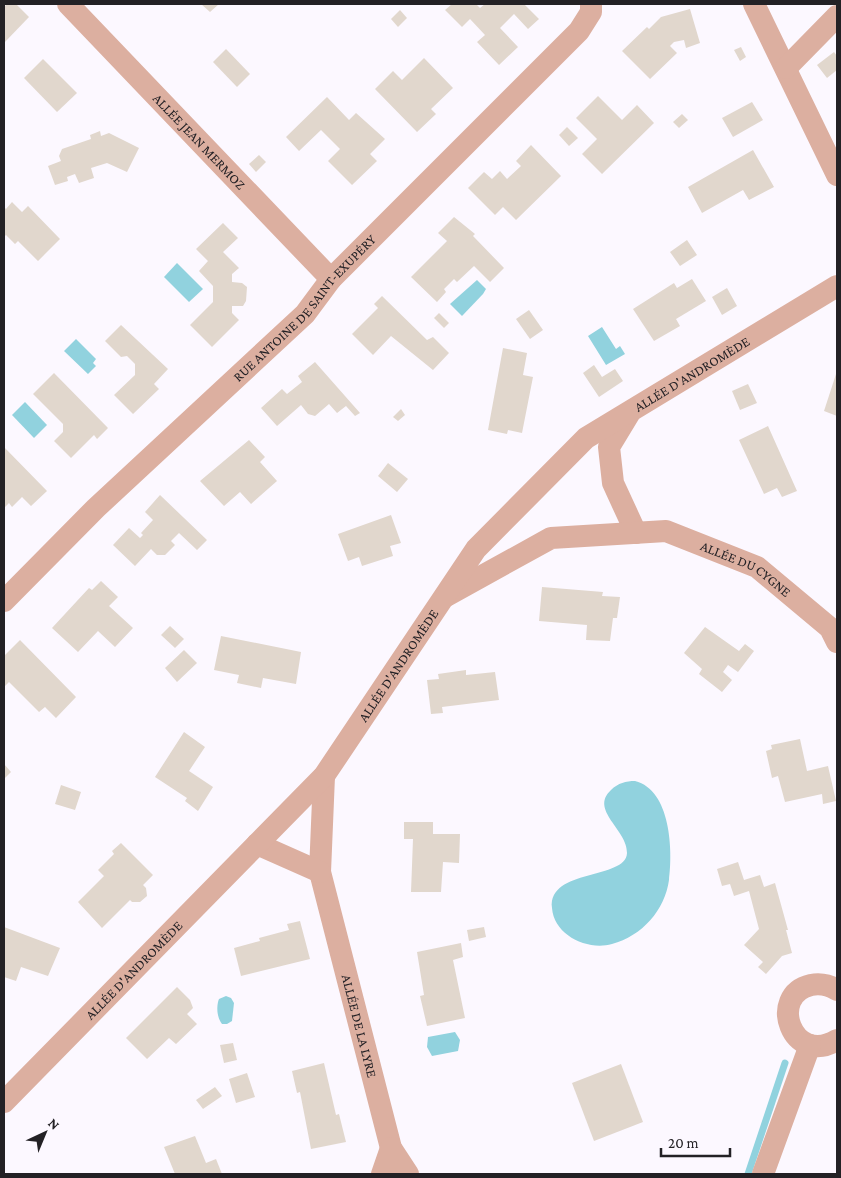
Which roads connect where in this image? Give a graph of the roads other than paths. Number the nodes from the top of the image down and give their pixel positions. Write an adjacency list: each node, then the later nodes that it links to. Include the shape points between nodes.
1 (591, 4): 7 (street, RUE ANTOINE DE SAINT-EXUPÉRY, via 591,12 579,31)
2 (754, 4): 5 (street)
3 (71, 5): 7 (street, ALLÉE JEAN MERMOZ)
4 (837, 16): 5 (street)
5 (786, 68): 6 (street)
6 (837, 175)
7 (332, 279): 12 (street, RUE ANTOINE DE SAINT-EXUPÉRY, via 305,314 96,508)
8 (837, 286): 9 (street, ALLÉE D'ANDROMÈDE)
9 (630, 411): 10 (street, via 609,447 613,483); 11 (street, ALLÉE D'ANDROMÈDE, via 586,438 476,549)
10 (636, 533): 11 (street, ALLÉE DU CYGNE, via 551,538); 13 (street, ALLÉE DU CYGNE, via 666,531 757,567 830,628)
11 (443, 598): 14 (street, ALLÉE D'ANDROMÈDE)
12 (4, 601)
13 (837, 642)
14 (324, 776): 15 (street, ALLÉE D'ANDROMÈDE); 16 (street, ALLÉE DE LA LYRE)
15 (257, 844): 16 (street); 20 (street, ALLÉE D'ANDROMÈDE)
16 (320, 872): 21 (street, ALLÉE DE LA LYRE)
17 (834, 981): 19 (street, via 802,988 788,1007 793,1033)
18 (837, 1040): 19 (street, via 820,1046)
19 (810, 1045): 24 (street)
20 (4, 1102)
21 (391, 1148): 22 (street); 23 (street, ALLÉE DE LA LYRE)
22 (382, 1174)
23 (408, 1174)
24 (763, 1174)

